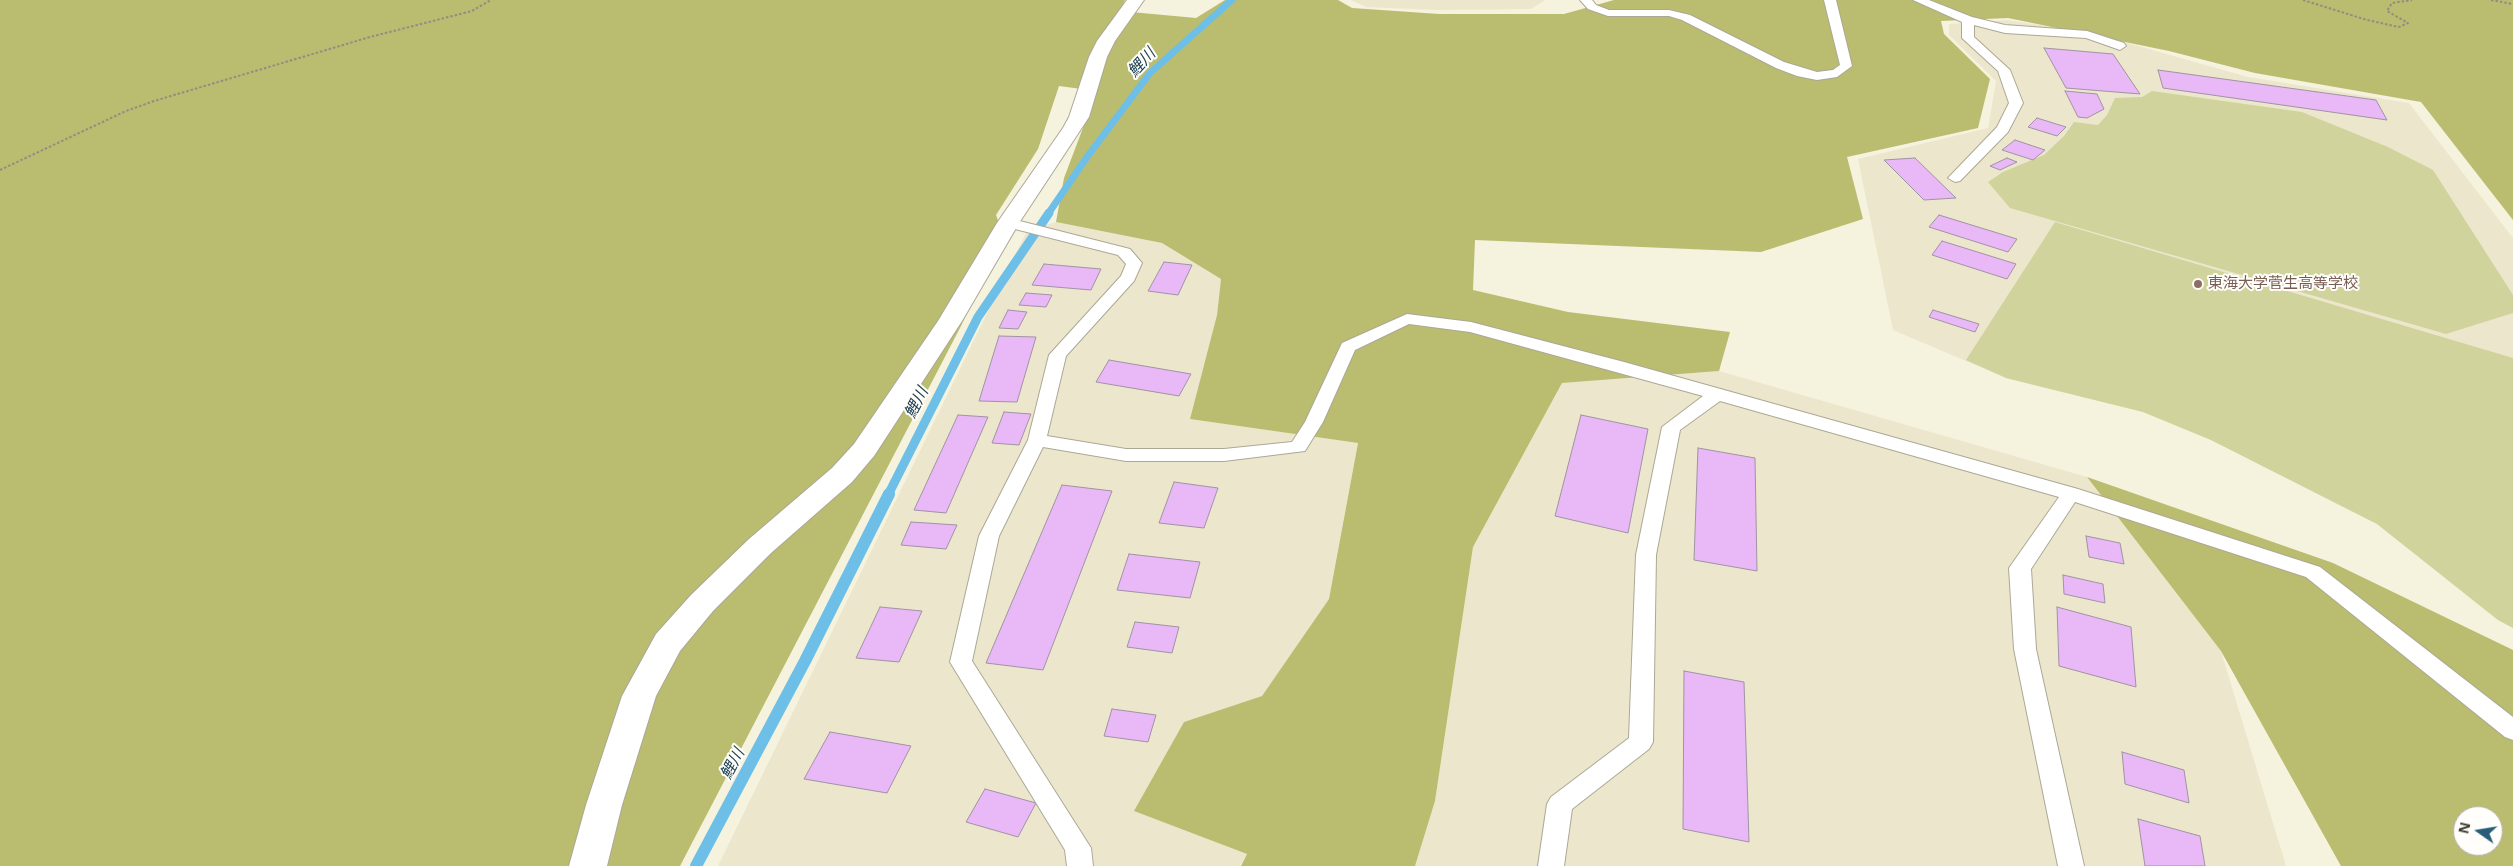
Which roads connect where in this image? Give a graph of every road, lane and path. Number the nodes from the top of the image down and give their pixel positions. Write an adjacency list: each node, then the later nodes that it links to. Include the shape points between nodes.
1 (491, 0): 12 (path, via 472,11 370,37 154,101)
2 (1136, 0): 14 (street, via 1106,41 1079,117)
3 (1586, 0): 4 (lane, via 1592,7 1608,13 1669,13 1686,17 1780,65 1817,76 1837,73 1846,66)
4 (1830, 0)
5 (1919, 0): 10 (lane)
6 (2303, 0): 7 (path, via 2398,27 2408,23 2387,11 2392,3)
7 (2412, 0)
8 (2491, 0): 9 (path)
9 (2513, 4)
10 (1968, 20): 11 (lane, via 2005,29 2087,35); 13 (lane, via 1968,38 2004,70 2016,103 2003,129)
11 (2120, 46)
12 (0, 170)
13 (1955, 178)
14 (1014, 225): 16 (lane, via 1124,252 1134,263 1128,278 1058,354); 19 (street, via 864,450 842,475 760,546 702,603 668,643 639,696)
15 (1718, 394): 16 (lane, via 1471,327 1407,319 1348,347 1314,422 1298,446 1224,456 1126,455); 17 (lane); 21 (lane, via 1671,427 1646,554 1641,742 1560,804)
16 (1037, 440): 20 (lane, via 989,536 961,662 1078,848)
17 (2071, 494): 18 (lane, via 2313,572); 22 (lane, via 2020,568 2026,650)
18 (2513, 730)
19 (588, 866)
20 (1080, 866)
21 (1551, 866)
22 (2071, 866)

